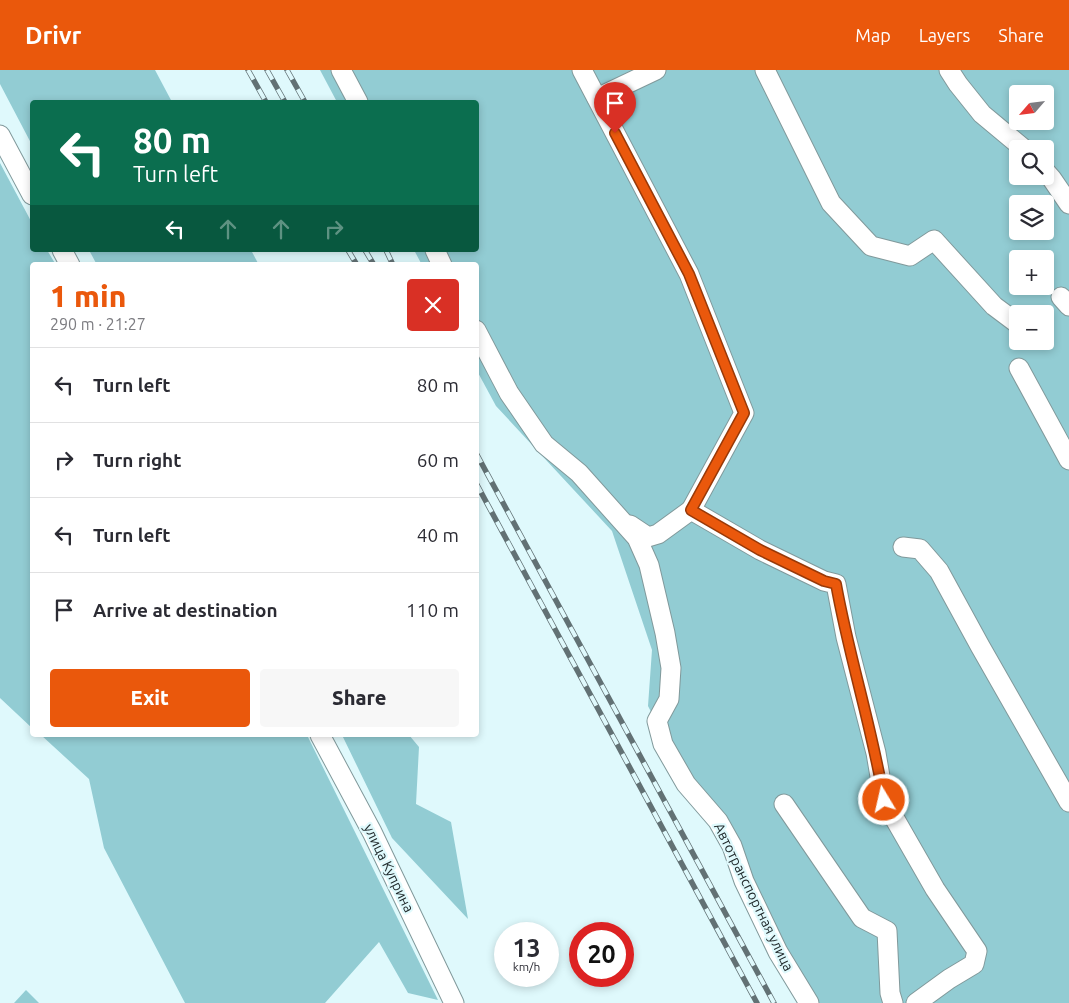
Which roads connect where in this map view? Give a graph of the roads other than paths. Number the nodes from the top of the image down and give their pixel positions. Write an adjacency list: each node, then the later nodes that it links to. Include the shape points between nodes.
1 (341, 70): 7 (street)
2 (582, 70): 6 (street)
3 (656, 70): 6 (street)
4 (766, 70): 13 (street, via 831,202 871,246 910,256 934,240 994,306)
5 (949, 70): 9 (street, via 982,114)
6 (597, 98): 17 (street, via 689,274 744,413)
7 (357, 100)
8 (0, 135): 11 (street)
9 (1013, 140)
10 (1054, 182): 12 (street)
11 (30, 192)
12 (1069, 204)
13 (1009, 317)
14 (479, 336): 18 (street, Автотранспортная улица, via 509,393 544,444 579,473)
15 (1019, 368): 16 (street)
16 (1069, 460)
17 (691, 510): 18 (street, via 658,534 648,537); 26 (street, via 760,550 836,584 884,800 935,889 977,951 974,964)
18 (621, 520): 24 (street, Автотранспортная улица, via 637,538 649,565 666,633 672,668 669,699 657,722 663,744 686,784 718,821 778,952)
19 (903, 547): 21 (street, via 920,548 940,571)
20 (321, 737): 23 (street, улица Куприна, via 372,832)
21 (1069, 802)
22 (784, 804): 25 (street, via 862,918 887,931)
23 (454, 1003)
24 (809, 1003)
25 (893, 1003)
26 (916, 1003)

